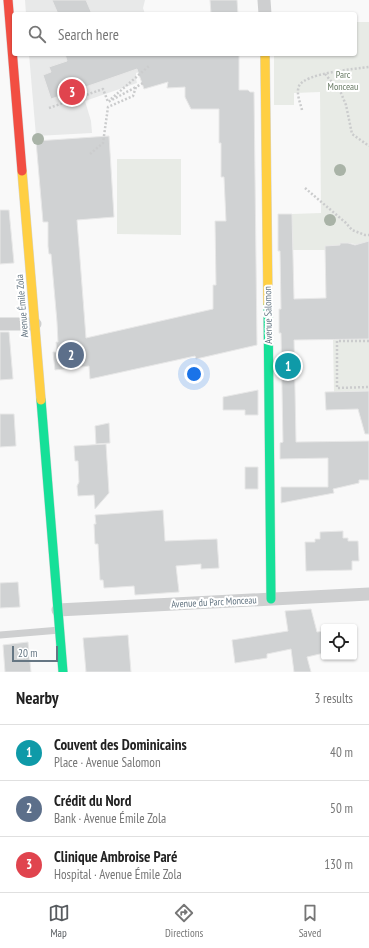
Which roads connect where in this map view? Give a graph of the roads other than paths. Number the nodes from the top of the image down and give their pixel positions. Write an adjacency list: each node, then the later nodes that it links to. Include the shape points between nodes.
1 (8, 0): 4 (street, Avenue Émile Zola)
2 (264, 0): 3 (street)
3 (264, 12)
4 (12, 48)
5 (13, 56): 8 (street, Avenue Émile Zola)
6 (265, 56): 10 (street, Avenue Salomon)
7 (0, 324): 8 (street)
8 (35, 324): 11 (street, Avenue Émile Zola)
9 (369, 594): 10 (street, Avenue du Parc Monceau)
10 (272, 599): 11 (street, Avenue du Parc Monceau)
11 (58, 610): 12 (street, Avenue Émile Zola)
12 (60, 630): 13 (lane); 14 (street, Avenue Émile Zola)
13 (0, 635)
14 (63, 672)

